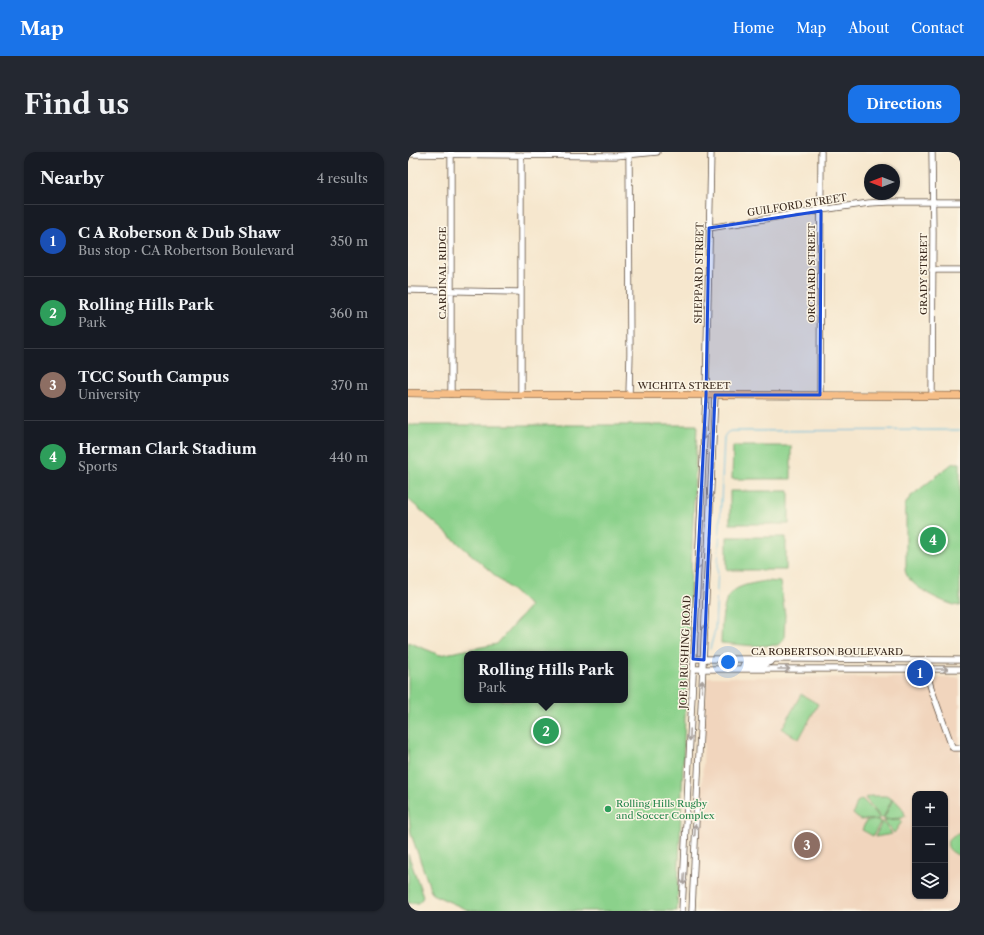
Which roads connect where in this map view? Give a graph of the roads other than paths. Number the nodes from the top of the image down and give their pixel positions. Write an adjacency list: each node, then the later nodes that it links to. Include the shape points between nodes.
1 (657, 152): 8 (street)
2 (711, 152): 12 (street, SHEPPARD STREET)
3 (821, 152): 11 (street, ORCHARD STREET)
4 (932, 152): 9 (street, GRADY STREET)
5 (451, 153): 6 (street); 7 (street); 16 (street, CARDINAL RIDGE)
6 (408, 154)
7 (522, 155): 8 (street); 17 (street)
8 (629, 155): 20 (street)
9 (932, 202): 10 (street, GUILFORD STREET); 11 (street, GUILFORD STREET, via 876,203); 13 (street, GRADY STREET)
10 (960, 202)
11 (821, 211): 12 (street, GUILFORD STREET); 23 (street, ORCHARD STREET)
12 (709, 228): 21 (street, SHEPPARD STREET)
13 (932, 270): 14 (street); 24 (street, GRADY STREET)
14 (960, 270)
15 (408, 290): 16 (street)
16 (451, 291): 17 (street); 19 (street, CARDINAL RIDGE)
17 (521, 292): 25 (street)
18 (408, 393): 19 (main road, WICHITA STREET)
19 (451, 394): 25 (main road, WICHITA STREET)
20 (629, 395): 21 (main road, WICHITA STREET); 25 (main road, WICHITA STREET)
21 (706, 395): 22 (main road, WICHITA STREET); 29 (street, JOE B RUSHING ROAD, one-way to 29)
22 (715, 395): 23 (main road, WICHITA STREET); 30 (street, JOE B RUSHING ROAD, one-way to 22)
23 (820, 395): 24 (main road, WICHITA STREET)
24 (932, 395): 26 (main road, WICHITA STREET)
25 (521, 396)
26 (960, 396)
27 (774, 659): 28 (street, CA ROBERTSON BOULEVARD); 30 (street, CA ROBERTSON BOULEVARD); 37 (street, via 768,664 744,664)
28 (802, 659): 31 (street, CA ROBERTSON BOULEVARD); 38 (street)
29 (693, 660): 30 (street, CA ROBERTSON BOULEVARD); 35 (street, JOE B RUSHING ROAD)
30 (704, 660): 36 (street, JOE B RUSHING ROAD)
31 (855, 660): 32 (street, CA ROBERTSON BOULEVARD); 34 (street)
32 (929, 660): 33 (street, CA ROBERTSON BOULEVARD); 39 (street)
33 (960, 660)
34 (855, 668): 38 (street, CA ROBERTSON BOULEVARD); 39 (street, CA ROBERTSON BOULEVARD)
35 (693, 669): 36 (street, CA ROBERTSON BOULEVARD); 42 (street, JOE B RUSHING ROAD, one-way to 42)
36 (703, 669): 37 (street, CA ROBERTSON BOULEVARD); 43 (street, JOE B RUSHING ROAD, one-way to 36)
37 (743, 669): 38 (street, CA ROBERTSON BOULEVARD, one-way to 38)
38 (802, 669)
39 (928, 669): 40 (street, CA ROBERTSON BOULEVARD, one-way to 40); 41 (street, via 928,682 951,744 953,748)
40 (960, 669)
41 (960, 748)
42 (688, 786): 43 (street); 44 (street, JOE B RUSHING ROAD)
43 (698, 787): 45 (street, JOE B RUSHING ROAD, one-way to 43)
44 (685, 859): 45 (street); 46 (street, JOE B RUSHING ROAD, one-way to 46)
45 (694, 860): 47 (street, JOE B RUSHING ROAD)
46 (682, 911)
47 (692, 911)

